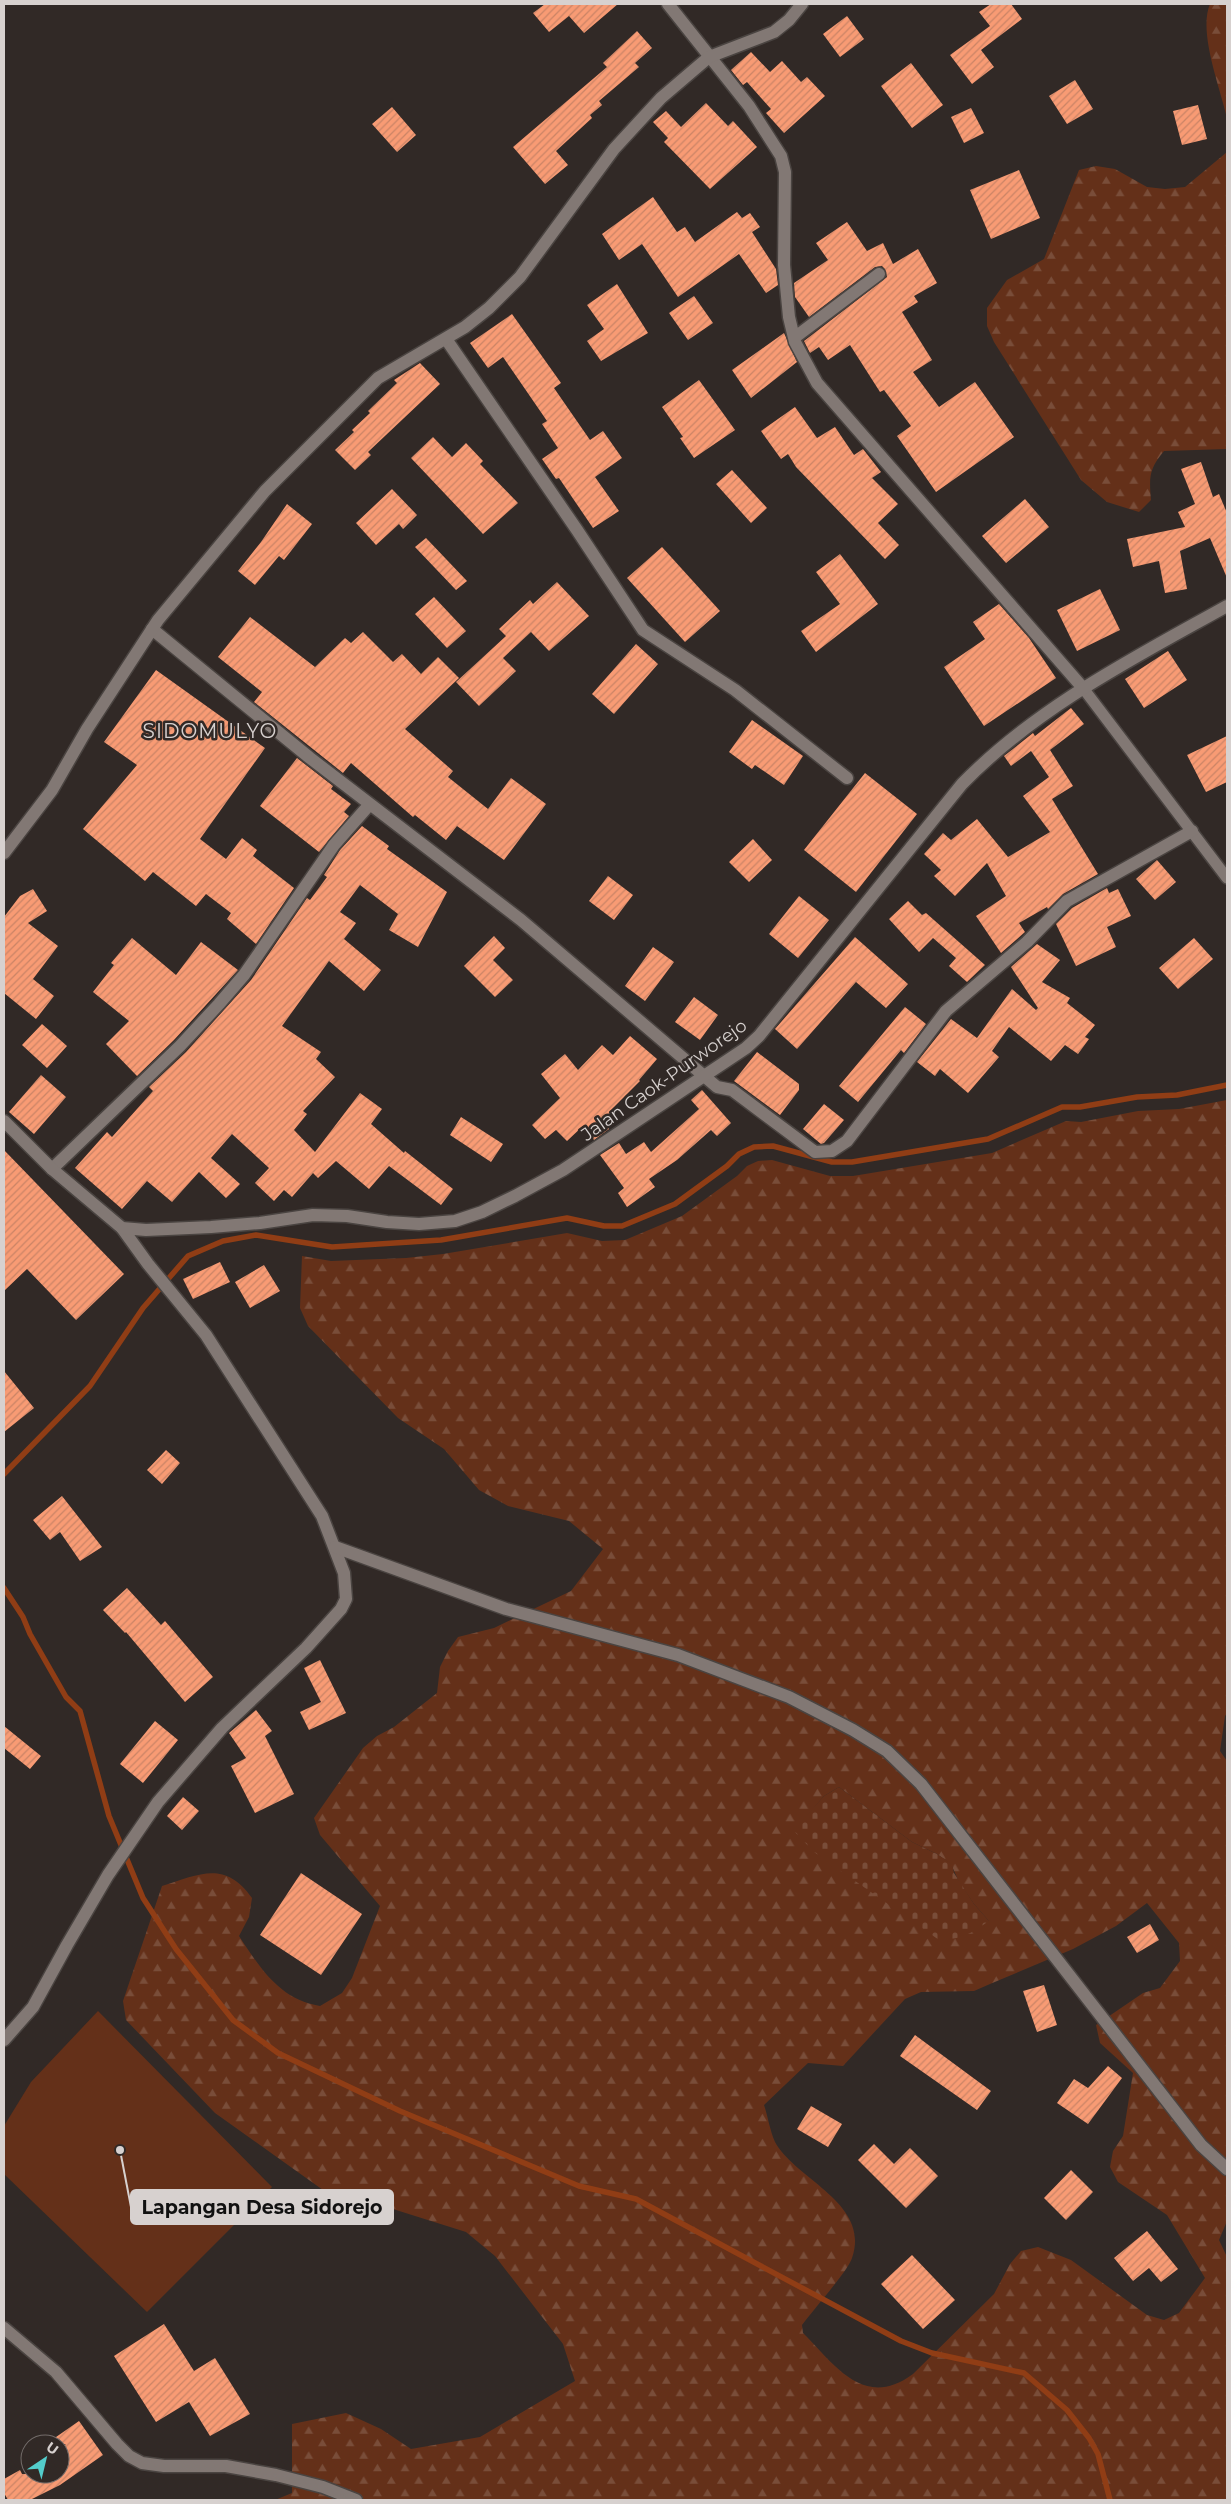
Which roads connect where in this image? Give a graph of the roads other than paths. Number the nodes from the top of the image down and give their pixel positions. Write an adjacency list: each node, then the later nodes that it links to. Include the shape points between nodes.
1 (668, 4): 3 (street)
2 (802, 4): 3 (street, via 774,32)
3 (709, 57): 5 (street, via 749,106 781,156 785,172 784,265); 6 (street, via 660,98 614,149 520,277 489,308)
4 (879, 274): 5 (street)
5 (794, 338): 9 (street, via 817,383)
6 (446, 339): 8 (street, via 378,378 265,491); 10 (street, via 643,630 735,690)
7 (1227, 606): 9 (street, Jalan Caok-Purworejo)
8 (152, 628): 11 (street); 13 (street, via 52,790)
9 (1083, 688): 12 (lane); 15 (street, Jalan Caok-Purworejo, via 974,771 759,1036 725,1063)
10 (847, 778)
11 (370, 804): 15 (street, via 521,920); 17 (street, via 334,846 244,975 219,1004)
12 (1192, 831): 14 (lane); 15 (street, via 1067,901 1027,942 946,1011 841,1147 822,1153 809,1149 732,1090 717,1087)
13 (4, 853)
14 (1227, 878)
15 (703, 1075): 18 (street, Jalan Caok-Purworejo, via 563,1170 482,1212 455,1221 419,1224 313,1215 210,1227)
16 (4, 1121): 17 (street)
17 (52, 1169): 18 (street)
18 (122, 1228): 19 (street, via 206,1335 322,1516)
19 (335, 1546): 20 (street, via 346,1588 346,1599 341,1609 306,1648 222,1728 158,1802 108,1876 34,2007); 21 (street, via 506,1609 687,1659 789,1697 887,1751 921,1784 1201,2145)
20 (4, 2040)
21 (1227, 2169)
22 (4, 2328): 23 (street, via 56,2372 117,2444 142,2463 226,2466 276,2474)
23 (356, 2500)

